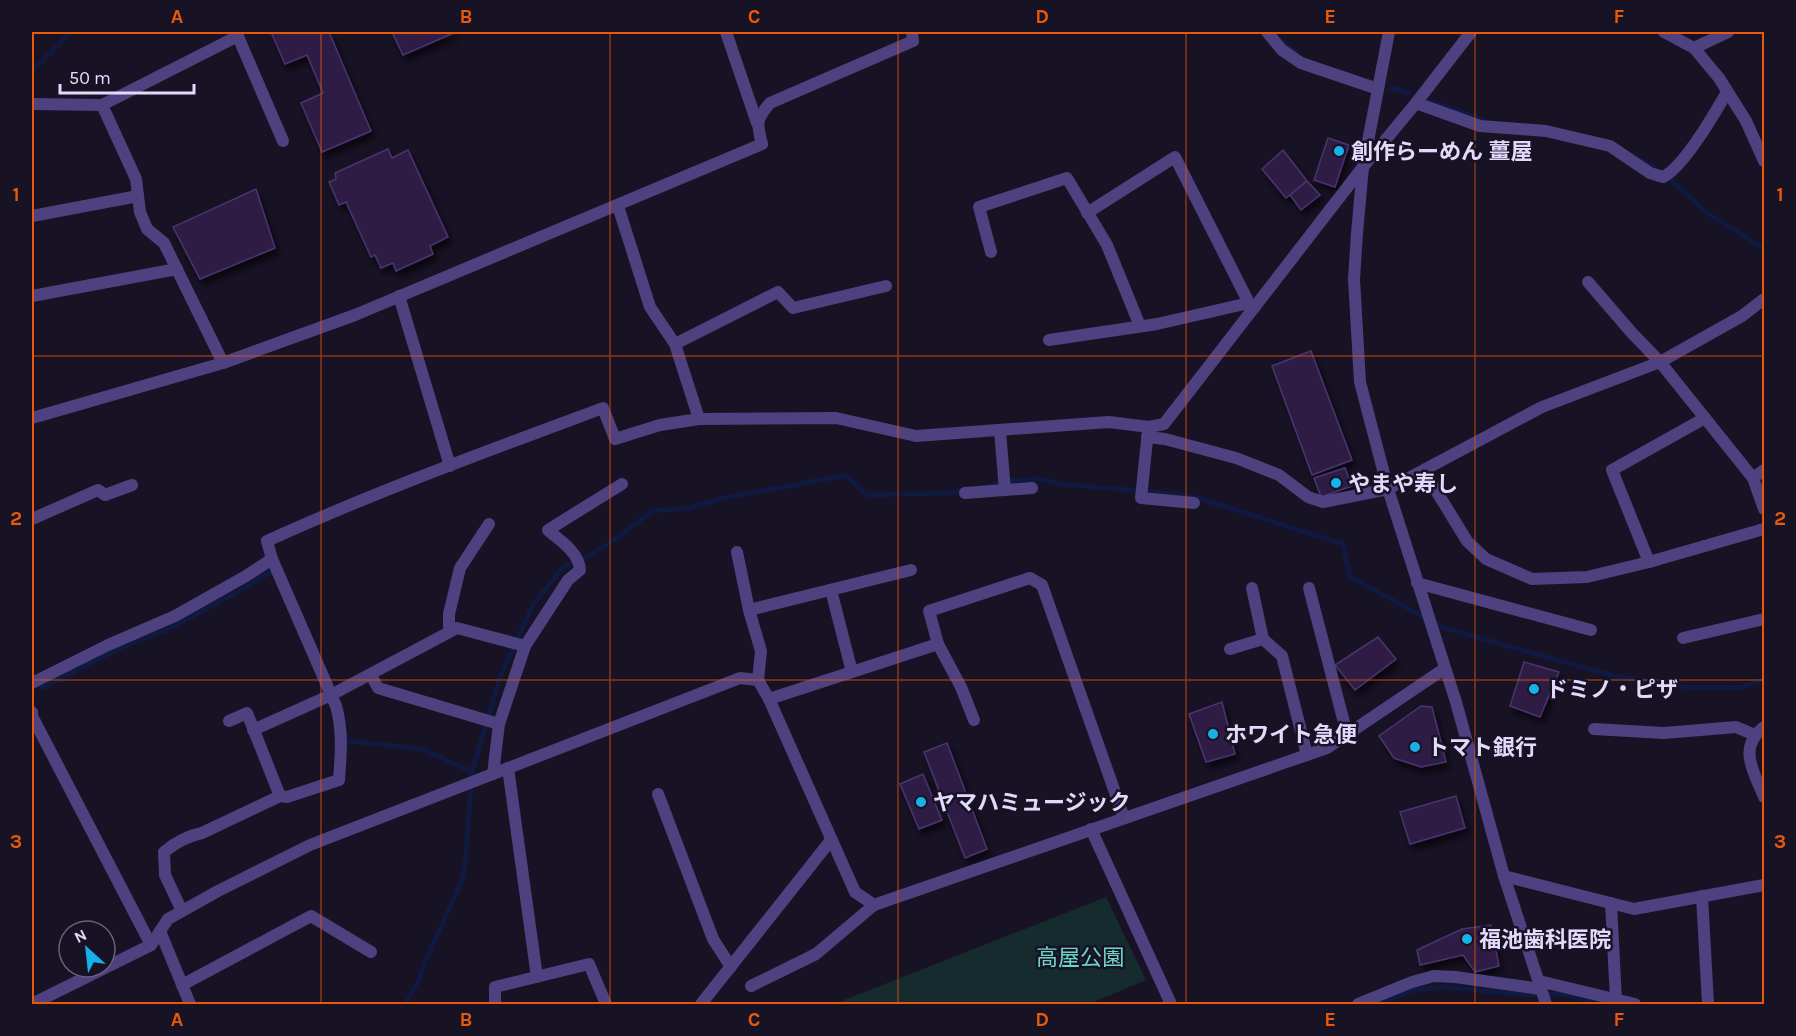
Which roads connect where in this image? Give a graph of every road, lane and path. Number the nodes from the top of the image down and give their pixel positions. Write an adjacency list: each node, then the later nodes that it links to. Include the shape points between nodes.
1 (726, 32): 15 (street)
2 (912, 32): 15 (street, via 913,41 770,104)
3 (1267, 32): 10 (street, via 1282,50 1301,63)
4 (1389, 32): 10 (street)
5 (1471, 32): 12 (street)
6 (1664, 32): 9 (street)
7 (1728, 32): 9 (street)
8 (237, 34): 14 (street); 16 (street)
9 (1694, 48): 11 (street)
10 (1378, 89): 18 (street)
11 (1727, 92): 12 (street, via 1707,126 1666,176 1650,173 1610,146 1546,131 1480,126); 17 (street, via 1746,121)
12 (1416, 103): 18 (street)
13 (32, 104): 14 (street)
14 (102, 105): 19 (street, via 136,179)
15 (757, 123): 20 (street, via 762,144)
16 (283, 141)
17 (1764, 161)
18 (1363, 167): 30 (street); 49 (street, via 1354,279 1356,333 1360,382)
19 (138, 196): 22 (street); 24 (street, via 147,229 164,243)
20 (618, 206): 28 (street); 33 (street, via 651,307)
21 (1087, 213): 23 (street, via 1067,178 979,207); 30 (street, via 1175,157); 31 (street, via 1107,245)
22 (32, 216)
23 (991, 252)
24 (177, 269): 27 (street); 35 (street)
25 (1588, 282): 34 (street)
26 (886, 286): 33 (street, via 793,308 778,292)
27 (32, 296)
28 (399, 296): 35 (street); 41 (street)
29 (1764, 299): 34 (street, via 1742,316)
30 (1252, 305): 31 (street); 40 (street, via 1164,424)
31 (1140, 326): 32 (street)
32 (1049, 340)
33 (675, 344): 38 (street)
34 (1660, 362): 37 (street); 43 (street, via 1542,407)
35 (223, 363): 36 (street)
36 (32, 418)
37 (1705, 418): 44 (street); 57 (street, via 1612,470)
38 (699, 419): 39 (street, via 836,418 916,436); 41 (street, via 660,425 615,439 603,408)
39 (1000, 431): 40 (street, via 1109,422); 46 (street)
40 (1148, 432): 49 (street, via 1279,475 1308,497 1323,502); 51 (street, via 1141,498)
41 (450, 466): 58 (street, via 267,541)
42 (1764, 470): 44 (street)
43 (1424, 471): 49 (street); 57 (street, via 1467,541 1486,560 1532,579 1587,577)
44 (1753, 478): 52 (street)
45 (622, 484): 70 (street, via 548,530 578,559 580,570)
46 (1005, 484): 48 (street); 50 (street)
47 (132, 485): 53 (street, via 105,495 98,490)
48 (1032, 488)
49 (1388, 489): 60 (street)
50 (965, 493)
51 (1194, 503)
52 (1764, 509)
53 (32, 519)
54 (489, 524): 67 (street, via 460,568 449,614)
55 (1764, 529): 57 (street)
56 (737, 552): 64 (street)
57 (1649, 562)
58 (275, 566): 79 (street, via 246,576 175,616); 80 (street)
59 (911, 570): 63 (street)
60 (1417, 583): 66 (street); 73 (street)
61 (1252, 588): 69 (street)
62 (1308, 588): 89 (street)
63 (831, 590): 64 (street); 75 (street)
64 (749, 609): 78 (street, via 761,651)
65 (1764, 619): 68 (street)
66 (1591, 630)
67 (449, 632): 70 (street, via 457,628); 76 (street)
68 (1683, 638)
69 (1263, 639): 72 (street); 90 (street, via 1282,656)
70 (518, 644): 85 (street)
71 (938, 644): 75 (street); 83 (street); 96 (street, via 929,611 1030,578 1042,585)
72 (1230, 649)
73 (1444, 669): 89 (street); 99 (street)
74 (32, 670): 77 (street)
75 (852, 672): 81 (street)
76 (371, 675): 80 (street); 85 (street, via 378,688)
77 (32, 679)
78 (758, 680): 81 (street); 91 (street, via 741,678)
79 (32, 683)
80 (334, 693): 87 (street); 94 (street, via 342,745 339,780)
81 (769, 699): 98 (street)
82 (32, 712): 106 (street)
83 (974, 720)
84 (229, 721): 87 (street, via 247,713)
85 (492, 722): 92 (street)
86 (1594, 729): 88 (street, via 1664,733 1736,727)
87 (253, 730): 94 (street)
88 (1760, 731): 95 (street, via 1748,758)
89 (1347, 734): 90 (street, via 1327,748)
90 (1307, 755): 96 (street)
91 (508, 768): 92 (street); 109 (street)
92 (493, 774): 104 (street, via 310,845)
93 (658, 794): 108 (street, via 713,939)
94 (280, 796): 104 (street, via 191,835 164,852 165,875)
95 (1764, 797)
96 (1124, 818): 97 (street)
97 (1091, 830): 103 (street); 119 (street)
98 (831, 840): 103 (street, via 855,892); 108 (street)
99 (1504, 876): 102 (street); 112 (street)
100 (1764, 885): 101 (street)
101 (1702, 896): 102 (street, via 1634,909); 122 (street)
102 (1611, 903): 113 (street)
103 (874, 905): 111 (street, via 816,954)
104 (182, 911): 105 (street, via 168,919)
105 (160, 931): 106 (street); 110 (street)
106 (151, 945): 114 (street)
107 (371, 952): 110 (street, via 311,916)
108 (731, 967): 118 (street)
109 (537, 977): 116 (street, via 495,987); 117 (street, via 589,964)
110 (182, 985): 115 (street)
111 (751, 986)
112 (1543, 993): 113 (street); 120 (street, via 1455,976 1434,976)
113 (1616, 1000): 121 (street)
114 (32, 1004)
115 (190, 1005)
116 (495, 1005)
117 (606, 1005)
118 (700, 1005)
119 (1171, 1005)
120 (1358, 1005)
121 (1635, 1005)
122 (1708, 1005)

